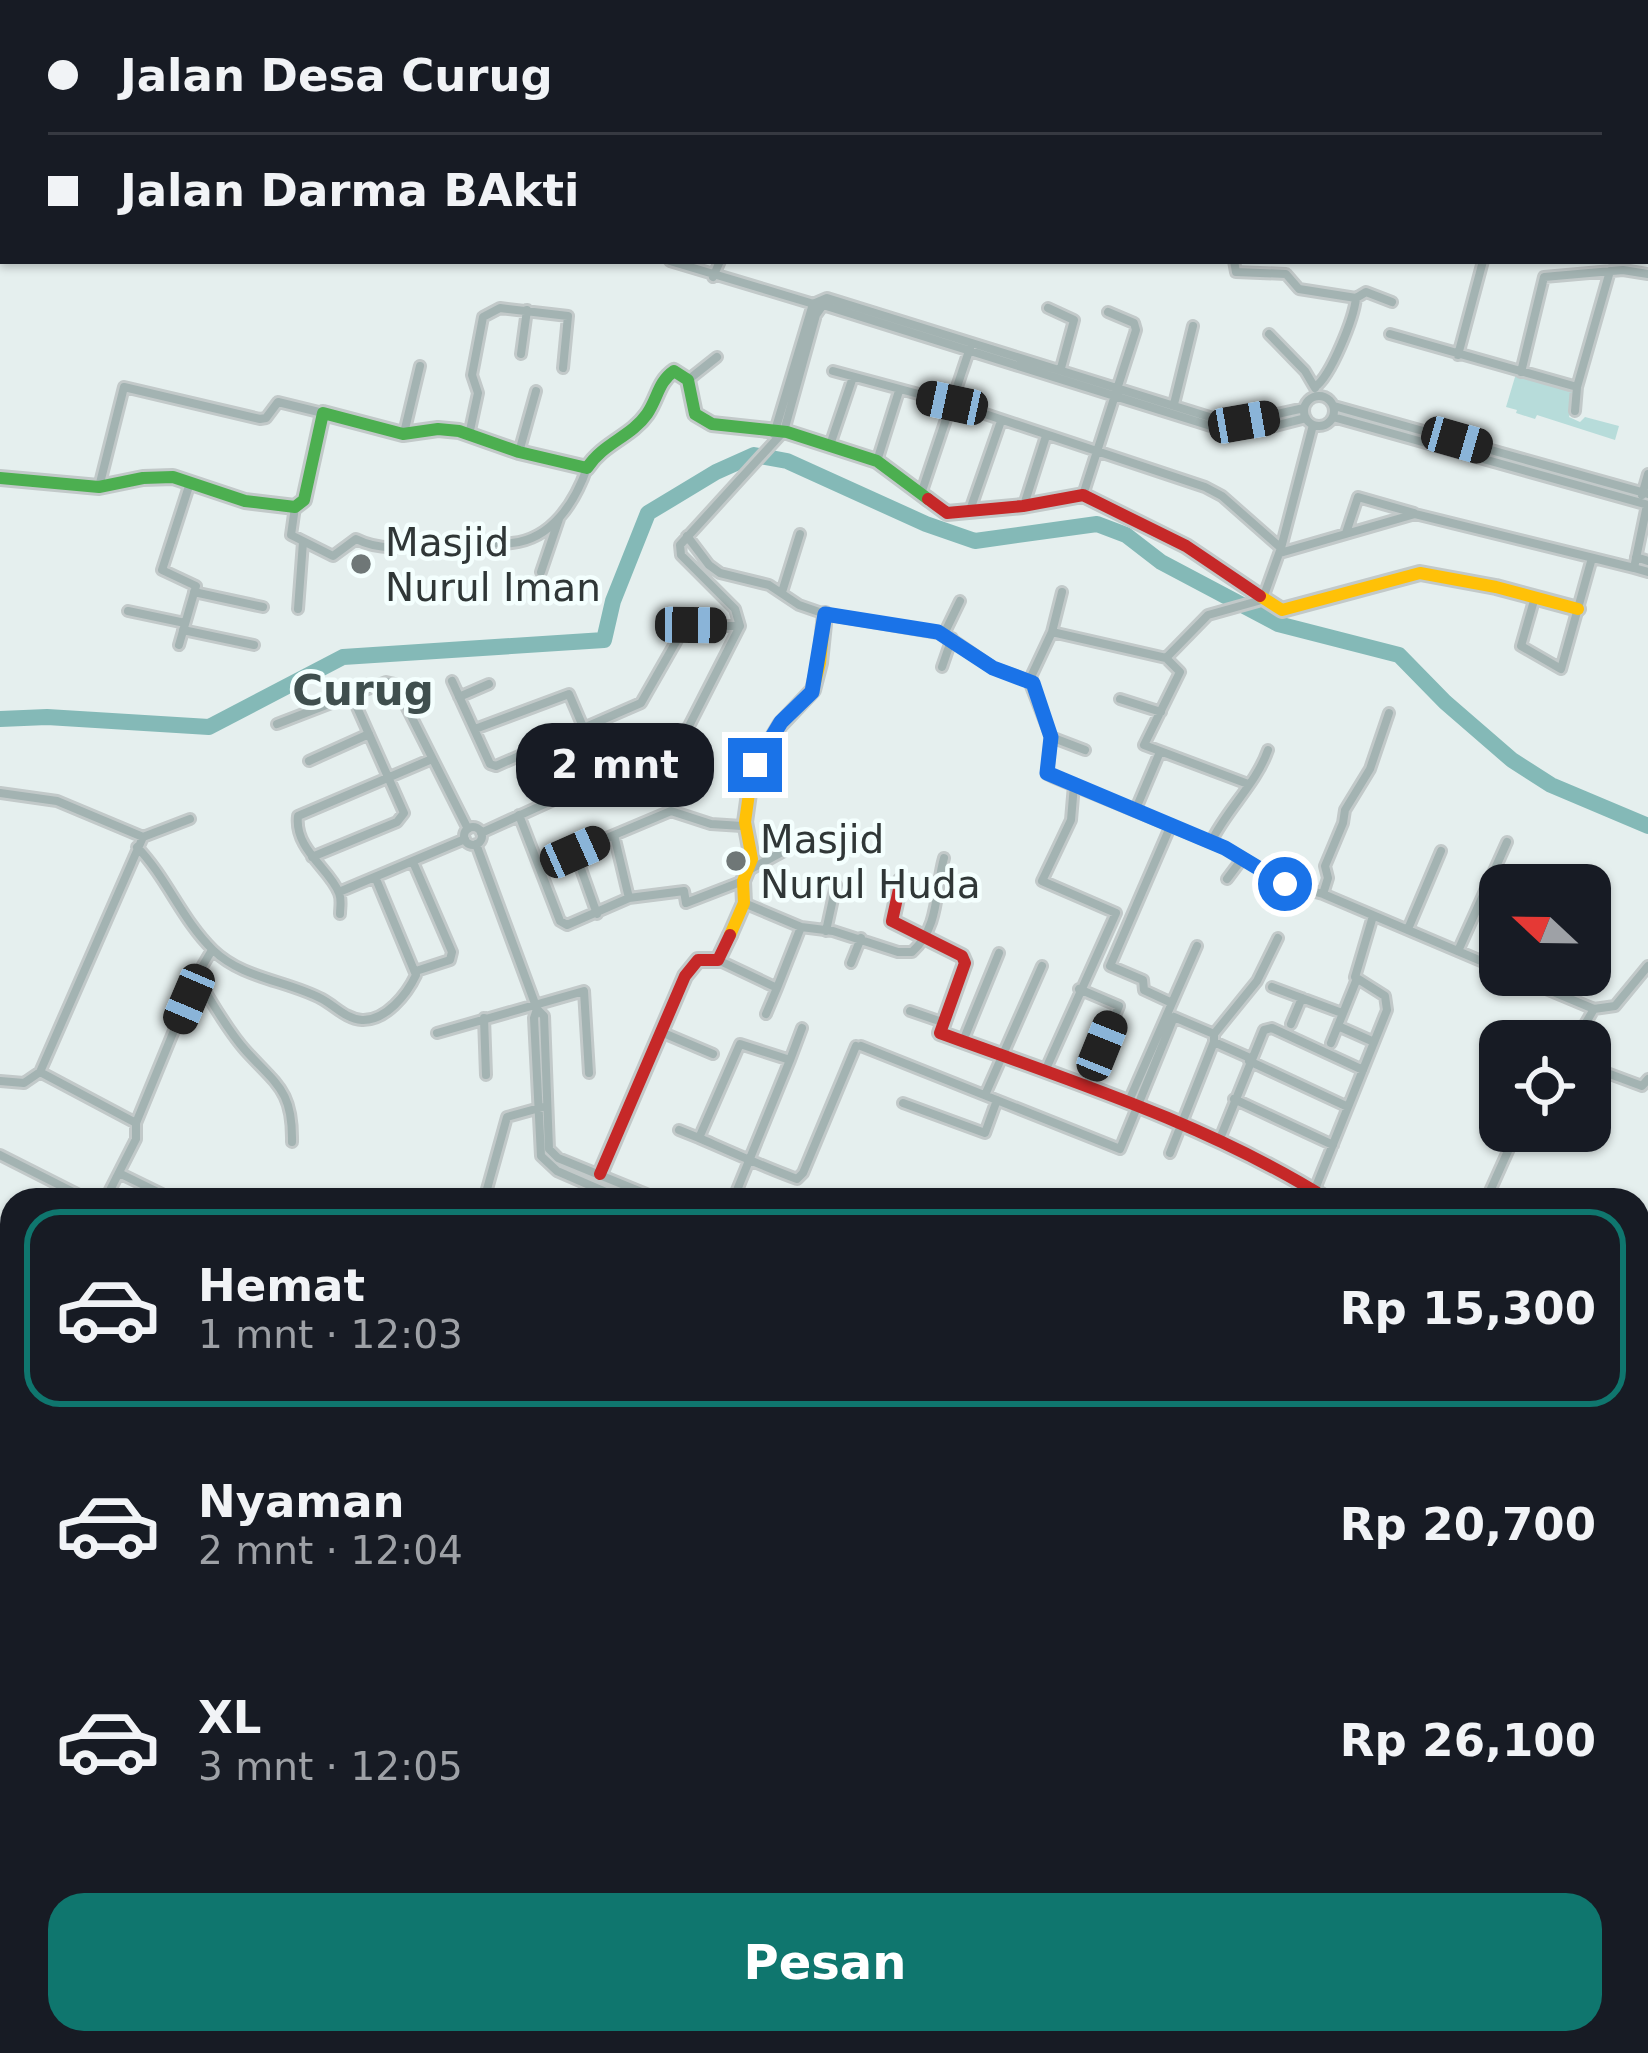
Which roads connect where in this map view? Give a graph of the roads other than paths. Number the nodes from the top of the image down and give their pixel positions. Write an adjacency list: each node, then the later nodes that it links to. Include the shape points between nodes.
1 (680, 264): 7 (street)
2 (719, 264): 7 (street)
3 (1235, 264): 8 (street, via 1236,272 1286,274 1299,289)
4 (1482, 264): 19 (street)
5 (1610, 271): 6 (street); 26 (street, via 1542,278); 29 (street)
6 (1648, 274)
7 (713, 277): 10 (street)
8 (1356, 298): 9 (street, via 1363,292); 33 (street)
9 (1392, 302)
10 (817, 305): 17 (street, via 827,298); 42 (street)
11 (1048, 308): 24 (street, via 1074,320)
12 (527, 310): 18 (street); 23 (street, via 568,316); 44 (street, via 487,312 479,325)
13 (1108, 312): 32 (street, via 1136,326)
14 (1193, 326): 35 (street)
15 (1269, 334): 33 (street)
16 (1390, 334): 19 (street)
17 (970, 345): 21 (street); 34 (street)
18 (521, 354)
19 (1458, 355): 26 (street)
20 (717, 357): 28 (street)
21 (1029, 363): 24 (street); 32 (street)
22 (419, 366): 43 (street)
23 (563, 368)
24 (1061, 368): 32 (street)
25 (833, 371): 27 (street)
26 (1521, 372): 29 (street)
27 (853, 377): 31 (street); 46 (street)
28 (688, 380): 42 (street, via 701,421); 52 (street, via 667,373 644,418 603,445)
29 (1577, 387): 37 (street)
30 (536, 391): 48 (street)
31 (899, 391): 34 (street); 50 (street)
32 (1116, 391): 35 (street); 39 (street, via 1237,433); 47 (street)
33 (1316, 392): 36 (street); 39 (street)
34 (952, 403): 41 (street); 57 (street)
35 (1174, 404): 39 (street, via 1232,424)
36 (1334, 406): 40 (street); 49 (street)
37 (1575, 411)
38 (323, 413): 43 (street); 56 (street, via 283,401 260,419 124,387); 62 (street, via 304,500)
39 (1308, 417): 40 (street, via 1324,425); 70 (street)
40 (1333, 418): 51 (street)
41 (1001, 421): 45 (street); 63 (street)
42 (779, 431): 46 (street); 68 (street)
43 (404, 434): 44 (street)
44 (470, 435): 48 (street)
45 (1046, 436): 47 (street); 60 (street)
46 (830, 445): 50 (street)
47 (1095, 451): 59 (street); 70 (street, via 1222,496)
48 (519, 452): 52 (street)
49 (1504, 453): 51 (street); 58 (street)
50 (877, 460): 57 (street)
51 (1502, 465): 61 (street)
52 (587, 468): 65 (street)
53 (1648, 474): 58 (street)
54 (0, 478): 56 (street)
55 (190, 482): 56 (street, via 158,476); 62 (street); 76 (street, via 162,570 193,582)
56 (99, 487)
57 (922, 491): 63 (street, via 938,510)
58 (1645, 494): 61 (street)
59 (1083, 495): 60 (street); 80 (street, via 1186,546)
60 (1023, 506): 63 (street)
61 (1645, 506): 73 (street)
62 (295, 507): 69 (street, via 290,532)
63 (970, 512)
64 (1415, 514): 66 (street); 66 (street, via 1358,497); 71 (street)
65 (560, 517): 69 (street, via 517,543 382,550 353,539 333,556); 74 (street)
66 (1346, 533): 70 (street)
67 (800, 534): 77 (street)
68 (687, 536): 77 (street, via 720,573); 87 (street, via 681,555 735,610)
69 (303, 542): 83 (street)
70 (1280, 550): 80 (street)
71 (1592, 558): 73 (street); 84 (street)
72 (1648, 561): 73 (street)
73 (1635, 563): 75 (street)
74 (541, 572)
75 (1648, 572)
76 (194, 592): 82 (street); 88 (street)
77 (782, 592): 86 (street)
78 (1062, 592): 89 (street)
79 (1535, 597): 80 (street, via 1417,574 1287,610); 84 (street); 84 (street, via 1521,646 1555,668 1563,667)
80 (1261, 600): 93 (street, via 1208,615)
81 (960, 601): 90 (street)
82 (263, 607)
83 (298, 609)
84 (1578, 609)
85 (128, 610): 88 (street)
86 (825, 614): 90 (street); 122 (street, via 815,683 761,752)
87 (740, 626): 104 (street, via 685,626 644,700); 114 (street, via 678,740)
88 (184, 627): 91 (street); 92 (street)
89 (1052, 632): 93 (street); 96 (street)
90 (948, 636): 94 (street); 96 (street, via 993,668)
91 (179, 645)
92 (254, 645)
93 (1166, 658): 101 (street, via 1180,672)
94 (942, 667)
95 (452, 681): 99 (street)
96 (1029, 681): 107 (street)
97 (489, 684): 99 (street)
98 (352, 695): 103 (street); 106 (street); 111 (street, via 395,684)
99 (459, 697): 105 (street)
100 (1120, 699): 101 (street)
101 (1161, 712): 110 (street, via 1144,745)
102 (1389, 713): 145 (street, via 1345,810)
103 (277, 724)
104 (586, 729): 105 (street, via 566,693); 105 (street, via 496,766); 114 (street)
105 (475, 730)
106 (369, 734): 112 (street); 113 (street)
107 (1051, 737): 108 (street); 116 (street, via 1047,773)
108 (1085, 750)
109 (1268, 750): 115 (street)
110 (1160, 752): 115 (street); 118 (street)
111 (432, 759): 113 (street); 124 (street)
112 (309, 760)
113 (388, 775): 134 (street, via 298,816); 134 (street, via 402,818)
114 (605, 778): 119 (street)
115 (1248, 784): 127 (street)
116 (1074, 785): 118 (street); 171 (street, via 1071,820 1042,881 1116,913)
117 (0, 793): 126 (street, via 56,801)
118 (1135, 812): 121 (street)
119 (519, 814): 123 (street); 138 (street)
120 (190, 819): 126 (street)
121 (1171, 825): 127 (street); 174 (street, via 1110,966)
122 (742, 826): 125 (street, via 666,812); 139 (street, via 752,859)
123 (481, 832): 124 (street); 129 (street)
124 (466, 834): 129 (street); 137 (street)
125 (614, 835): 133 (street); 146 (street)
126 (143, 836): 131 (street)
127 (1210, 842): 136 (street)
128 (1507, 842): 159 (street)
129 (476, 844): 175 (street)
130 (795, 845): 139 (street)
131 (137, 847): 158 (street); 198 (street)
132 (1441, 851): 152 (street)
133 (575, 852): 138 (street); 149 (street)
134 (312, 857): 144 (street)
135 (944, 858): 155 (street)
136 (1242, 859): 141 (street); 145 (street)
137 (413, 862): 140 (street); 166 (street, via 452,952 449,961)
138 (540, 866): 149 (street, via 562,923)
139 (746, 876): 146 (street, via 686,903 684,891); 147 (street)
140 (376, 879): 144 (street); 166 (street)
141 (1227, 879)
142 (902, 880): 155 (street, via 892,921)
143 (836, 885): 153 (street)
144 (339, 892): 148 (street)
145 (1323, 894): 150 (street)
146 (629, 898): 149 (street)
147 (744, 903): 151 (street); 161 (street)
148 (340, 914)
149 (597, 914)
150 (1373, 916): 152 (street); 168 (street)
151 (801, 927): 153 (street); 170 (street)
152 (1408, 929): 159 (street)
153 (826, 931): 154 (street)
154 (861, 938): 155 (street, via 912,952); 163 (street)
155 (925, 938): 183 (street, via 965,963)
156 (1278, 938): 189 (street)
157 (1197, 946): 174 (street)
158 (212, 950): 166 (street, via 233,968 362,1020 395,1005); 167 (street)
159 (1458, 951): 162 (street)
160 (999, 953): 190 (street)
161 (718, 960): 170 (street); 187 (street, via 698,959 689,970)
162 (1479, 960)
163 (851, 962)
164 (1042, 966): 194 (street)
165 (1648, 966): 176 (street, via 1615,1006)
166 (416, 971)
167 (196, 977): 213 (street); 218 (street, via 283,1093)
168 (1356, 981): 178 (street); 191 (street, via 1388,1000)
169 (1272, 987): 173 (street)
170 (777, 988): 179 (street)
171 (1079, 988): 199 (street); 205 (street, via 1119,1006)
172 (1563, 996): 176 (street)
173 (1302, 998): 178 (street); 184 (street)
174 (1172, 1003): 180 (street)
175 (536, 1006): 181 (street); 200 (street, via 584,991); 211 (street)
176 (1594, 1009): 182 (street)
177 (910, 1011): 183 (street)
178 (1342, 1013): 185 (street)
179 (766, 1014)
180 (1170, 1017): 189 (street); 210 (street)
181 (484, 1018): 188 (street); 201 (street)
182 (1587, 1020)
183 (942, 1022): 190 (street, via 940,1033)
184 (1291, 1024)
185 (1338, 1026): 191 (street); 192 (street)
186 (802, 1028): 196 (street)
187 (661, 1032): 193 (street); 225 (street)
188 (437, 1033)
189 (1214, 1038): 195 (street); 214 (street)
190 (963, 1041): 194 (street)
191 (1374, 1042): 197 (street)
192 (1331, 1043)
193 (713, 1054)
194 (1004, 1056): 199 (street); 206 (street)
195 (1250, 1059): 197 (street, via 1271,1028); 208 (street); 212 (street)
196 (790, 1060): 216 (street, via 740,1044); 223 (street)
197 (1363, 1070): 212 (street)
198 (40, 1072): 204 (street, via 24,1083); 213 (street)
199 (1044, 1072): 205 (street)
200 (589, 1073)
201 (486, 1075)
202 (1611, 1075): 203 (street, via 1638,1085)
203 (1648, 1079)
204 (0, 1081)
205 (1086, 1086): 210 (street)
206 (986, 1095): 207 (street); 223 (street, via 859,1046 800,1176)
207 (998, 1100): 209 (street, via 985,1132); 210 (street, via 1120,1149)
208 (1234, 1100): 217 (street); 219 (street)
209 (903, 1102)
210 (1133, 1103): 214 (street)
211 (543, 1107): 225 (street, via 553,1155); 229 (street, via 507,1117); 230 (street, via 538,1147 548,1165)
212 (1348, 1107): 219 (street)
213 (136, 1123): 224 (street)
214 (1182, 1124): 217 (street); 221 (street)
215 (680, 1130): 216 (street)
216 (699, 1138): 223 (street)
217 (1219, 1141): 233 (street)
218 (292, 1142)
219 (1333, 1145): 234 (street)
220 (1508, 1152): 235 (street)
221 (1170, 1153)
222 (0, 1155): 226 (street)
223 (749, 1160): 232 (street)
224 (119, 1173): 227 (street); 228 (street)
225 (600, 1174): 231 (street)
226 (65, 1188)
227 (111, 1188)
228 (150, 1188)
229 (487, 1188)
230 (598, 1188)
231 (633, 1188)
232 (738, 1188)
233 (1311, 1188)
234 (1316, 1188)
235 (1491, 1188)

